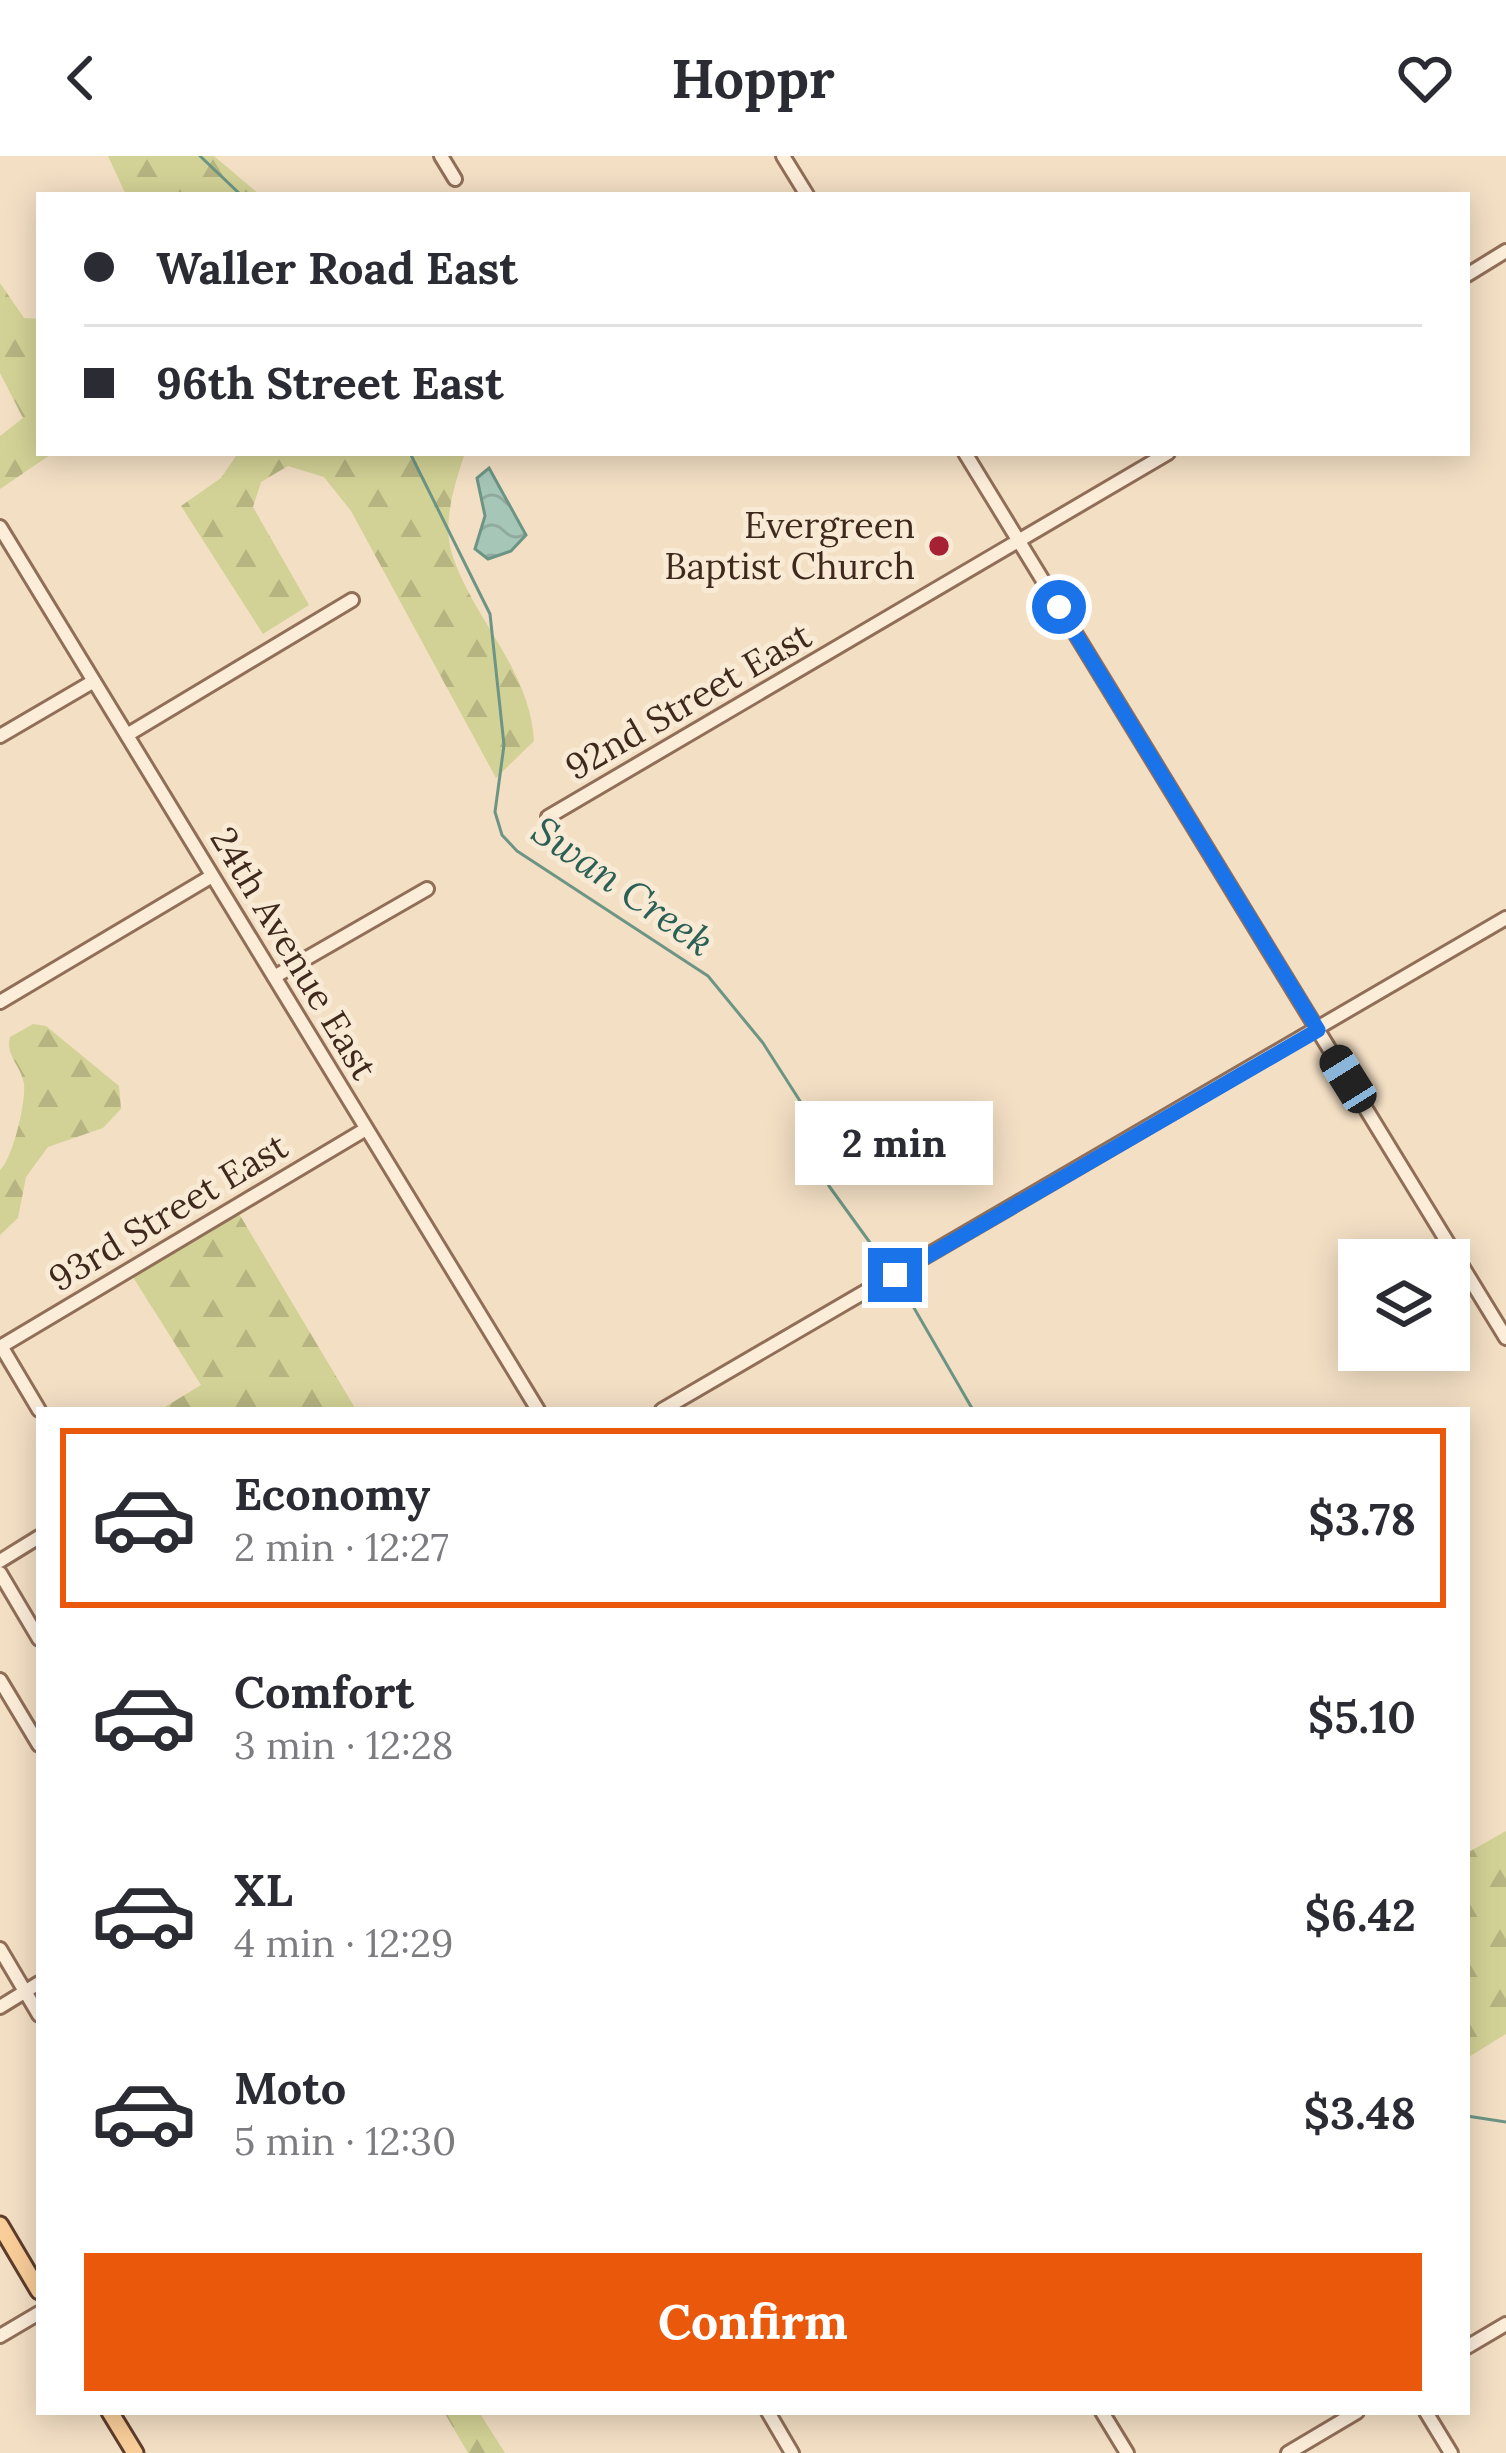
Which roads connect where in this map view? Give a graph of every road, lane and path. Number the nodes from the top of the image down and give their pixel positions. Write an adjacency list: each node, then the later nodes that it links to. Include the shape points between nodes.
1 (441, 156): 3 (street)
2 (783, 156): 4 (street)
3 (454, 179)
4 (805, 192)
5 (1506, 251): 6 (street)
6 (1470, 273)
7 (967, 456): 10 (street)
8 (1163, 456): 10 (street, 92nd Street East)
9 (0, 527): 12 (street, 24th Avenue East)
10 (1019, 542): 15 (street, 92nd Street East); 21 (street)
11 (352, 600): 13 (street)
12 (94, 681): 13 (street, 24th Avenue East); 14 (street)
13 (127, 735): 16 (street, 24th Avenue East)
14 (0, 736)
15 (548, 817)
16 (212, 876): 19 (street, 24th Avenue East); 20 (street)
17 (427, 890): 19 (street)
18 (1506, 918): 21 (street)
19 (274, 977): 22 (street, 24th Avenue East)
20 (0, 1002)
21 (1318, 1030): 23 (street); 27 (street)
22 (366, 1129): 24 (street, 93rd Street East); 26 (street, 24th Avenue East)
23 (1506, 1338)
24 (1, 1347): 25 (street)
25 (37, 1407)
26 (536, 1407)
27 (667, 1407)
28 (36, 1539): 29 (street)
29 (0, 1561)
30 (0, 1574): 31 (street)
31 (36, 1628)
32 (0, 1680): 33 (street)
33 (36, 1740)
34 (0, 1949): 36 (street)
35 (36, 1985): 36 (street)
36 (25, 1992): 37 (street); 38 (street)
37 (0, 2007)
38 (36, 2010)
39 (0, 2225): 40 (main road)
40 (36, 2286)
41 (36, 2314): 43 (street)
42 (1506, 2324): 44 (street)
43 (0, 2336)
44 (1470, 2345)
45 (112, 2415): 50 (main road)
46 (770, 2415): 51 (street)
47 (1104, 2415): 52 (street)
48 (1352, 2415): 53 (street)
49 (1428, 2415): 54 (street)
50 (135, 2453)
51 (792, 2453)
52 (1127, 2453)
53 (1289, 2453)
54 (1451, 2453)

